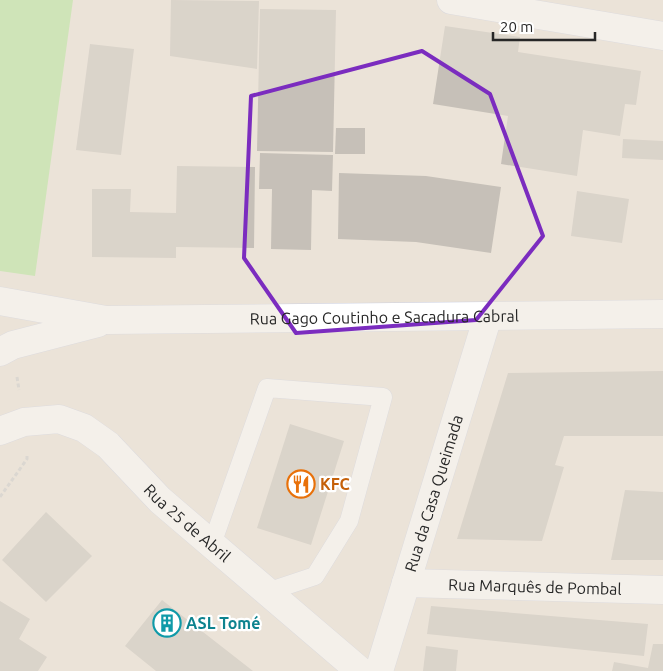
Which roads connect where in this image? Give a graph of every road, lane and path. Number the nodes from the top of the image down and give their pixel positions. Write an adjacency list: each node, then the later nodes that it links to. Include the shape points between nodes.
1 (451, 0): 2 (street)
2 (663, 36)
3 (0, 301): 6 (street, Rua Gago Coutinho e Sacadura Cabral)
4 (663, 314): 5 (street, Rua Gago Coutinho e Sacadura Cabral)
5 (488, 316): 6 (street, Rua Gago Coutinho e Sacadura Cabral); 10 (street, Rua da Casa Queimada)
6 (106, 320): 7 (street, Rua Gago Coutinho e Sacadura Cabral, via 13,345)
7 (0, 352)
8 (0, 431): 9 (street, Rua 25 de Abril, via 24,422 58,419 84,428 108,445 160,500)
9 (212, 544): 12 (street, Rua 25 de Abril); 12 (lane, via 267,388 383,397 349,521 316,576)
10 (406, 583): 11 (street, Rua Marquês de Pombal); 14 (street, Rua da Casa Queimada)
11 (663, 590)
12 (267, 592): 13 (street, Rua 25 de Abril)
13 (360, 671)
14 (379, 671)

